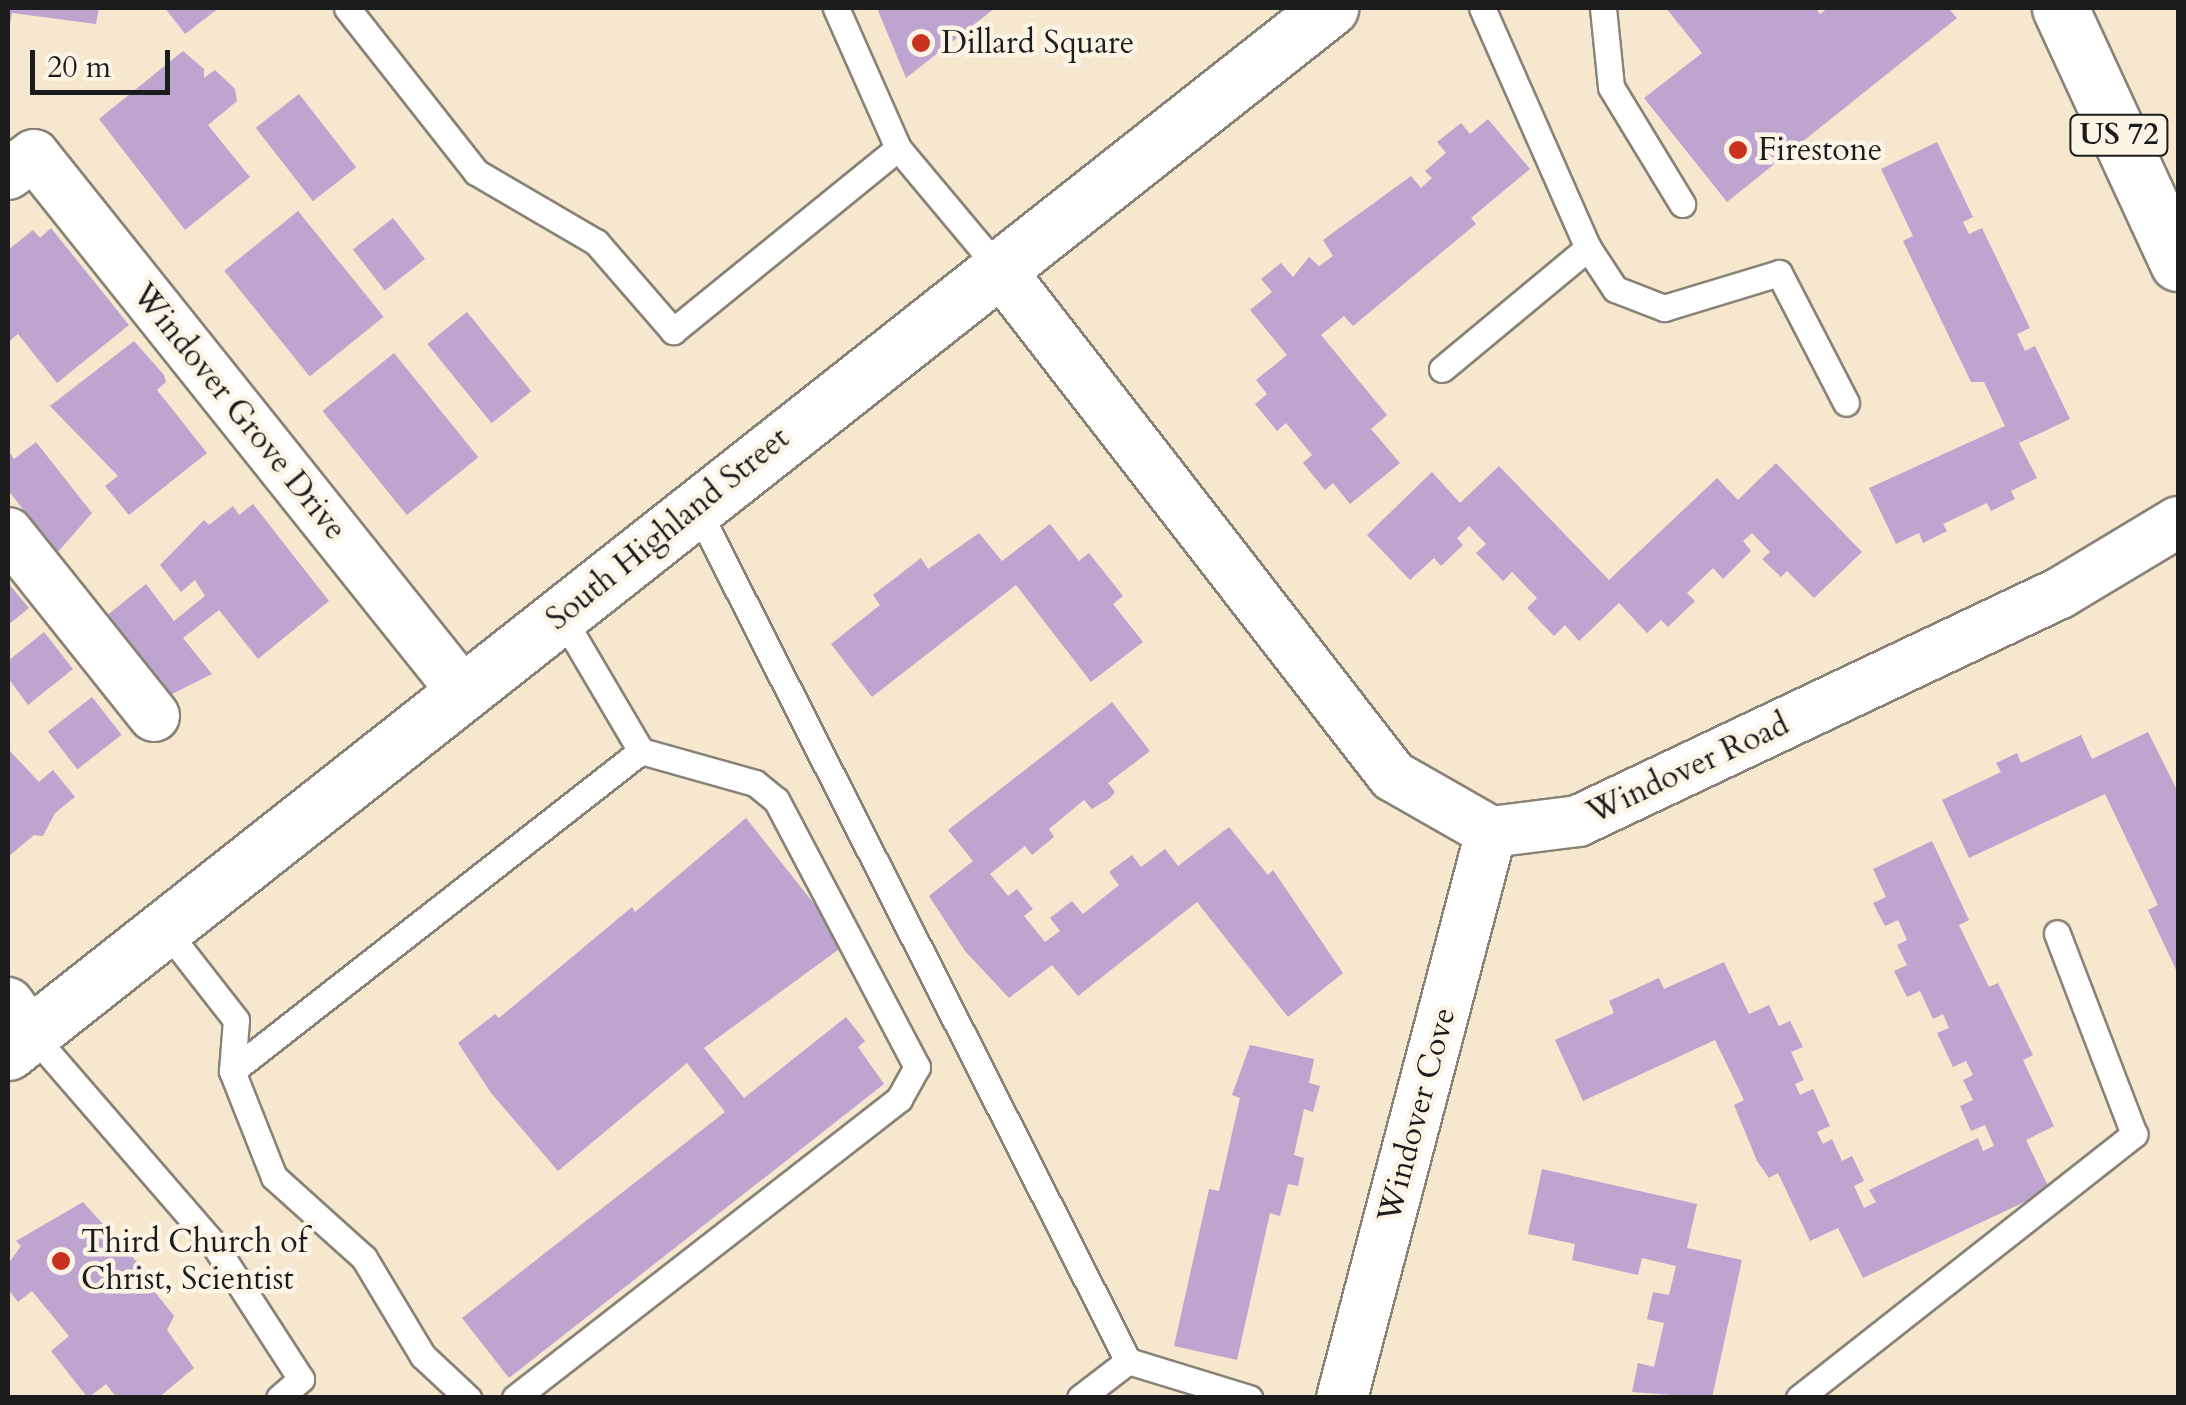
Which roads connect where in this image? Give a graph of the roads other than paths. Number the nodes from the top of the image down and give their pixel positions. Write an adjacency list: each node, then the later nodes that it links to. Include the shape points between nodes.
1 (347, 8): 7 (lane, via 476,172 596,242 673,331)
2 (836, 8): 7 (lane)
3 (1330, 8): 12 (main road, South Highland Street)
4 (1482, 8): 10 (lane)
5 (1603, 8): 9 (lane, via 1612,88)
6 (2060, 8): 11 (main road, US 72)
7 (898, 148): 12 (lane)
8 (8, 174): 19 (street, Windover Grove Drive, via 34,156)
9 (1682, 204)
10 (1588, 248): 13 (lane); 14 (lane, via 1615,289 1664,308 1779,272)
11 (2178, 263)
12 (996, 266): 15 (main road, South Highland Street); 22 (street, via 1393,776)
13 (1442, 368)
14 (1846, 403)
15 (696, 506): 18 (main road, South Highland Street); 27 (lane)
16 (2178, 522): 22 (street, Windover Road, via 2060,593 1578,822)
17 (8, 533): 20 (street)
18 (561, 615): 19 (main road, South Highland Street); 21 (lane)
19 (464, 693): 23 (main road, South Highland Street)
20 (154, 716)
21 (641, 750): 26 (lane); 30 (lane, via 754,783 776,800 916,1067 898,1100)
22 (1491, 832): 33 (street, Windover Cove)
23 (165, 928): 25 (main road, South Highland Street); 26 (lane, via 236,1020)
24 (2058, 934): 34 (lane, via 2134,1134)
25 (15, 1030): 28 (lane, via 213,1243 301,1379)
26 (232, 1071): 29 (lane, via 274,1177 364,1258 423,1356)
27 (1128, 1360): 31 (lane); 32 (lane)
28 (279, 1398)
29 (468, 1398)
30 (515, 1398)
31 (1080, 1398)
32 (1249, 1398)
33 (1342, 1398)
34 (1799, 1398)

